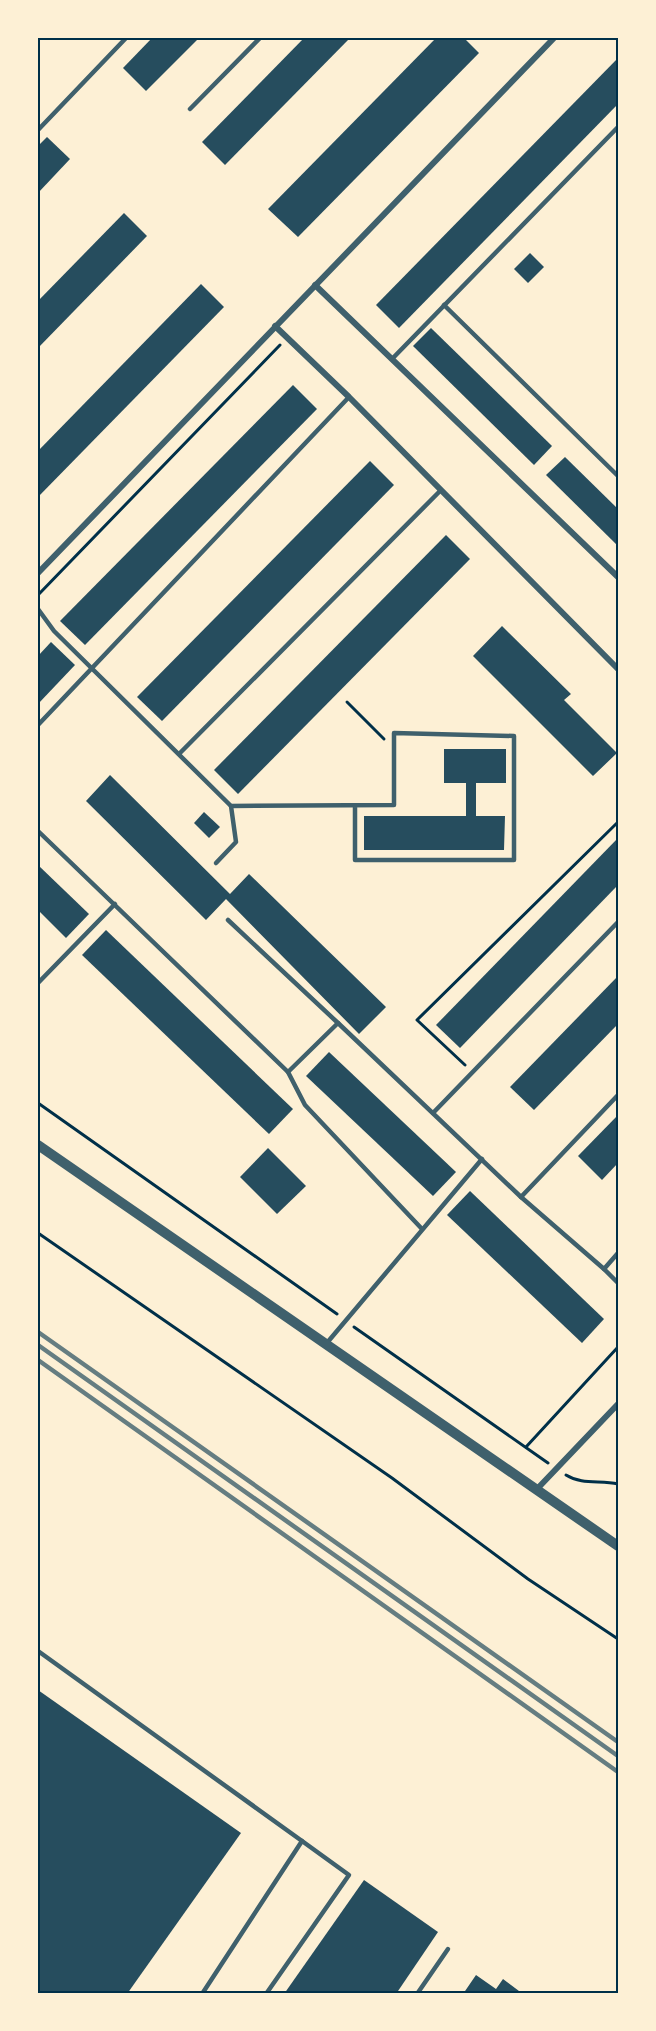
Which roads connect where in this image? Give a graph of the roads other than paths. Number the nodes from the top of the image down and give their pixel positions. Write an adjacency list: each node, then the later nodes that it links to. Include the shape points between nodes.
1 (126, 38): 6 (lane)
2 (260, 38): 4 (lane)
3 (554, 38): 7 (street)
4 (190, 109)
5 (618, 127): 8 (lane)
6 (38, 130)
7 (315, 285): 9 (street); 10 (street)
8 (444, 305): 10 (lane); 12 (lane)
9 (275, 326): 11 (street); 14 (street)
10 (392, 359): 15 (street)
11 (350, 397): 13 (street); 17 (lane)
12 (618, 476)
13 (441, 490): 18 (street); 20 (lane)
14 (38, 573)
15 (618, 577)
16 (38, 609): 17 (lane)
17 (92, 667): 19 (lane); 20 (lane)
18 (618, 669)
19 (38, 725)
20 (180, 753): 21 (lane)
21 (231, 806): 22 (lane); 24 (lane, via 236,842)
22 (355, 806): 22 (lane, via 394,805 394,734 514,736 514,860 355,860)
23 (38, 831): 25 (lane)
24 (216, 863)
25 (115, 904): 28 (lane); 30 (lane)
26 (228, 920): 29 (lane)
27 (618, 922): 32 (lane)
28 (38, 983)
29 (338, 1023): 30 (lane); 32 (lane)
30 (288, 1072): 36 (lane, via 305,1105)
31 (618, 1095): 35 (lane)
32 (433, 1113): 34 (lane)
33 (38, 1145): 40 (street)
34 (482, 1159): 35 (lane); 36 (lane)
35 (521, 1197): 38 (lane)
36 (422, 1229): 40 (lane)
37 (618, 1253): 38 (lane)
38 (604, 1269): 39 (lane)
39 (618, 1282)
40 (326, 1344): 42 (street)
41 (618, 1404): 42 (street)
42 (538, 1488): 43 (street)
43 (618, 1546)
44 (38, 1651): 45 (lane)
45 (302, 1841): 47 (lane); 48 (lane, via 349,1875)
46 (448, 1949): 49 (lane)
47 (202, 1994)
48 (266, 1994)
49 (417, 1994)

